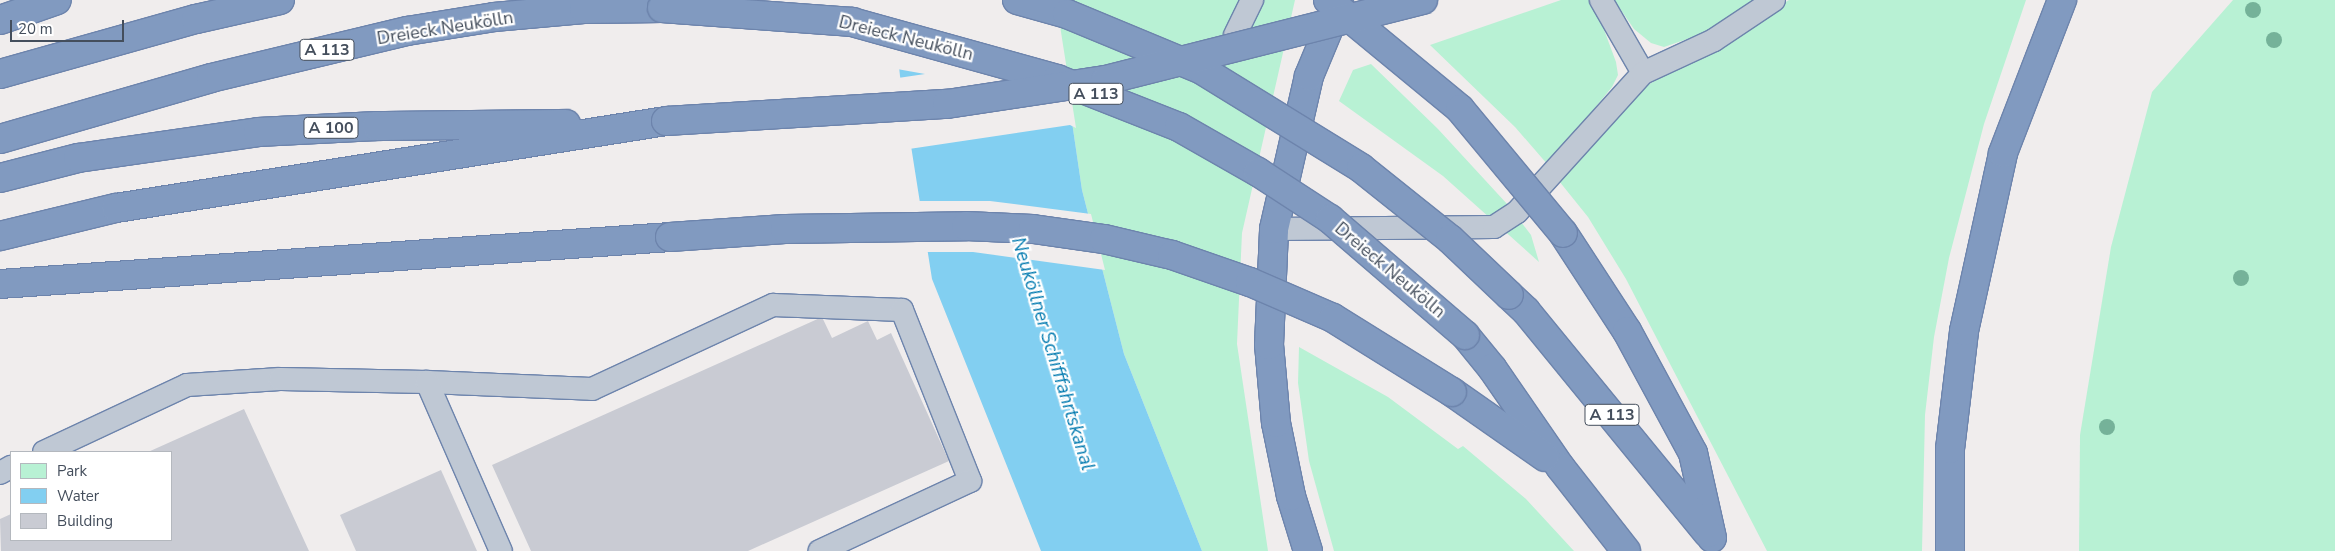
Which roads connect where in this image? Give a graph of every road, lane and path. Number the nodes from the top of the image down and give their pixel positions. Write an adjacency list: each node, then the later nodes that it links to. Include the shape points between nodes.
1 (57, 0): 11 (highway)
2 (280, 0): 14 (highway, via 196,19)
3 (1017, 0): 24 (highway, A 113, bridge, via 1067,14 1202,70 1361,168 1450,239 1526,311)
4 (1252, 0): 12 (lane)
5 (1328, 0): 24 (highway, bridge, via 1460,110 1563,233 1628,331 1693,453)
6 (1340, 0): 18 (highway, via 1309,76)
7 (1423, 0): 15 (highway, A 100, bridge, via 1106,80 947,104)
8 (1602, 0): 13 (lane)
9 (1774, 0): 13 (lane, via 1714,40)
10 (2063, 4): 29 (highway, via 2003,153 1964,331 1950,449)
11 (0, 20)
12 (1235, 35)
13 (1643, 73): 18 (lane, via 1517,212 1494,227)
14 (0, 74)
15 (666, 122): 17 (highway, A 100, via 377,126 258,132 78,158); 19 (highway, via 116,208)
16 (0, 139): 23 (highway, Dreieck Neukölln / A 113, bridge, via 211,78 407,31 494,18 584,9 662,8 852,22 1057,79 1179,127 1258,172 1330,218 1465,335 1492,368)
17 (0, 178)
18 (1274, 229): 27 (highway, via 1269,345 1276,424 1291,496)
19 (0, 236)
20 (0, 284): 23 (highway, bridge, via 785,229 966,226 1033,229 1104,239 1181,258 1250,282 1333,318 1452,392)
21 (427, 382): 22 (lane, via 280,379 187,385); 25 (lane); 26 (lane, via 592,389 773,306 902,310 970,480)
22 (46, 451)
23 (1561, 468): 28 (highway, Dreieck Neukölln / A 113)
24 (1716, 544)
25 (501, 551)
26 (820, 551)
27 (1308, 551)
28 (1626, 551)
29 (1950, 551)

